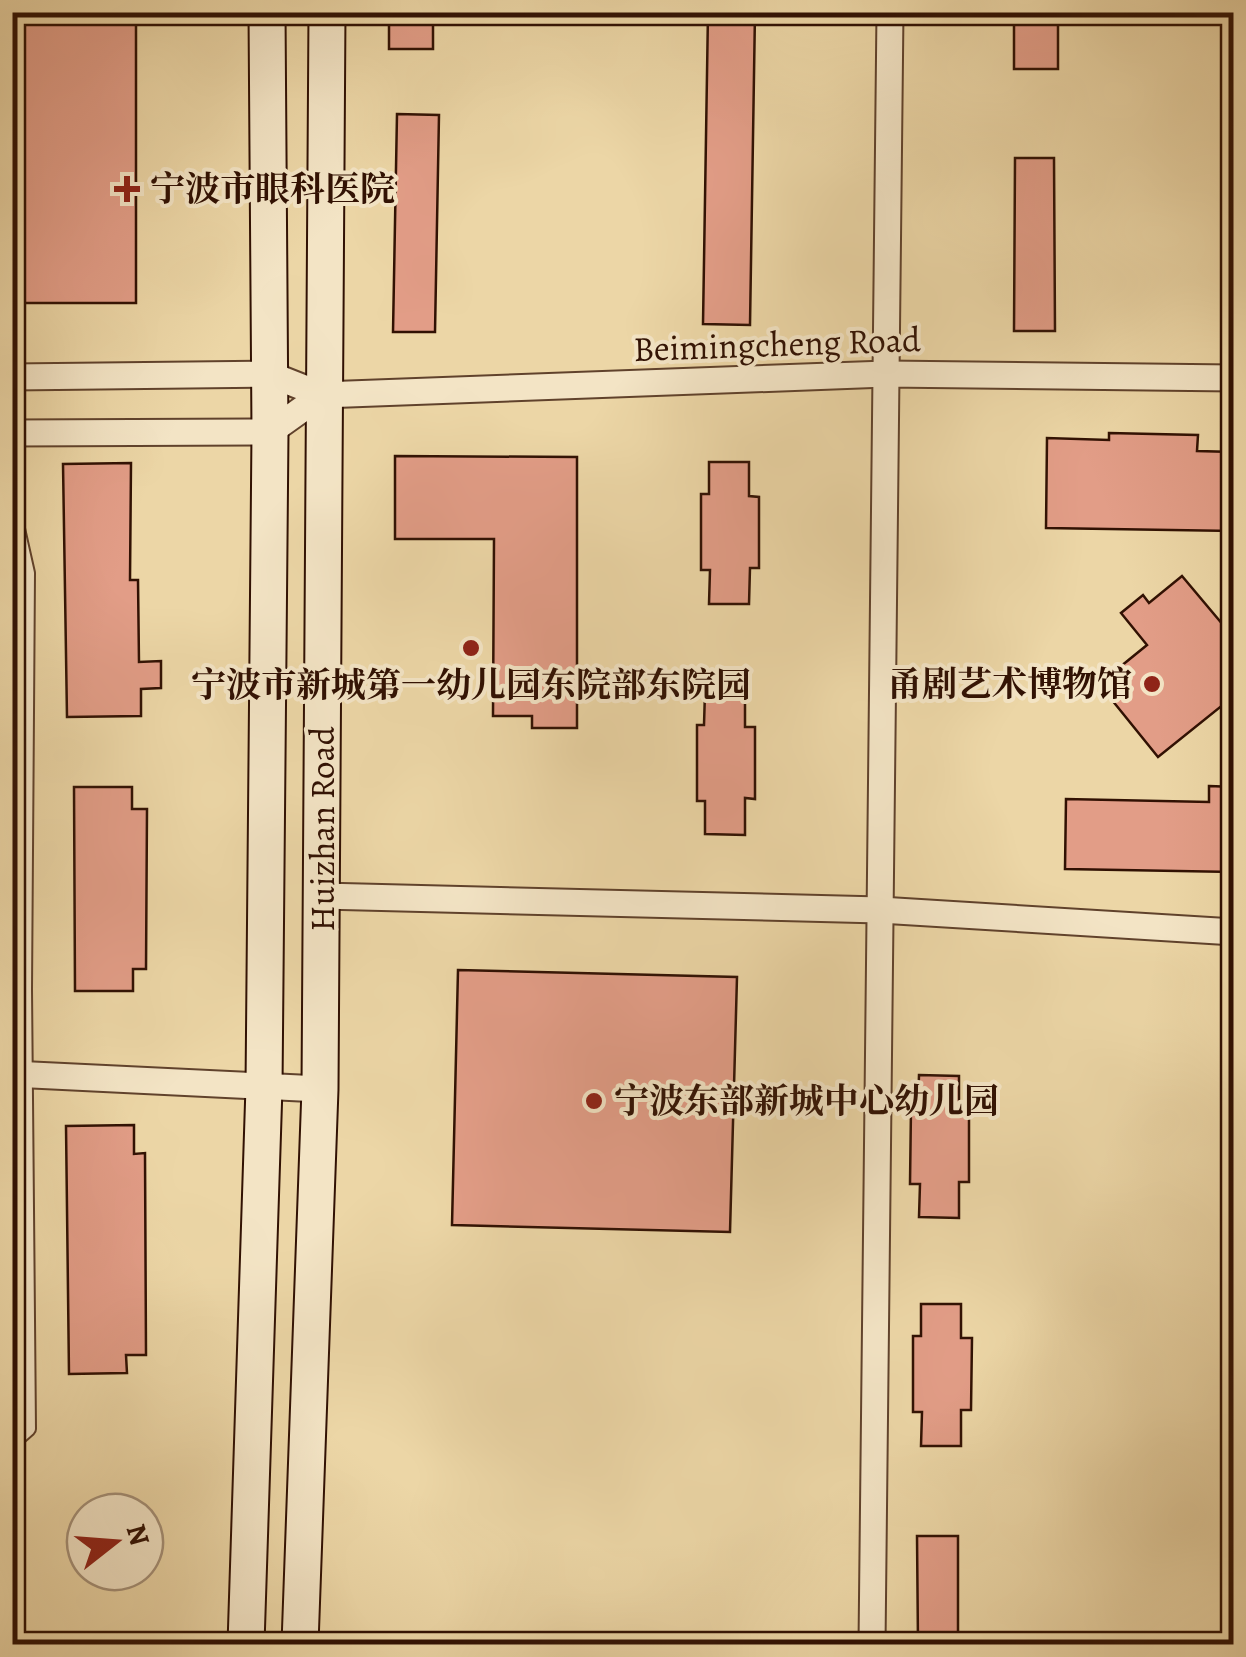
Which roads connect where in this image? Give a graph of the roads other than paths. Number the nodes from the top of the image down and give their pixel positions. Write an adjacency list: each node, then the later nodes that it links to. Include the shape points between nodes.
1 (267, 12): 4 (street, Huizhan Road)
2 (327, 12): 8 (street, Huizhan Road)
3 (890, 12): 5 (street)
4 (270, 374): 6 (street, Beimingcheng Road); 8 (street, Beimingcheng Road); 10 (street, Huizhan Road)
5 (886, 374): 7 (street, Beimingcheng Road); 8 (street, Beimingcheng Road); 14 (street)
6 (12, 377)
7 (1234, 378)
8 (322, 395): 10 (street); 13 (street, Huizhan Road)
9 (12, 432): 10 (street)
10 (270, 432): 17 (street, Huizhan Road)
11 (12, 502): 12 (lane, via 28,573)
12 (19, 759): 16 (lane)
13 (322, 896): 14 (street); 18 (street, Huizhan Road)
14 (880, 910): 15 (street); 22 (street)
15 (1234, 932)
16 (20, 1074): 17 (street); 19 (lane, via 29,1429)
17 (264, 1086): 18 (street); 20 (street, Huizhan Road)
18 (320, 1089): 21 (street, Huizhan Road)
19 (12, 1444)
20 (246, 1644)
21 (300, 1644)
22 (872, 1644)

